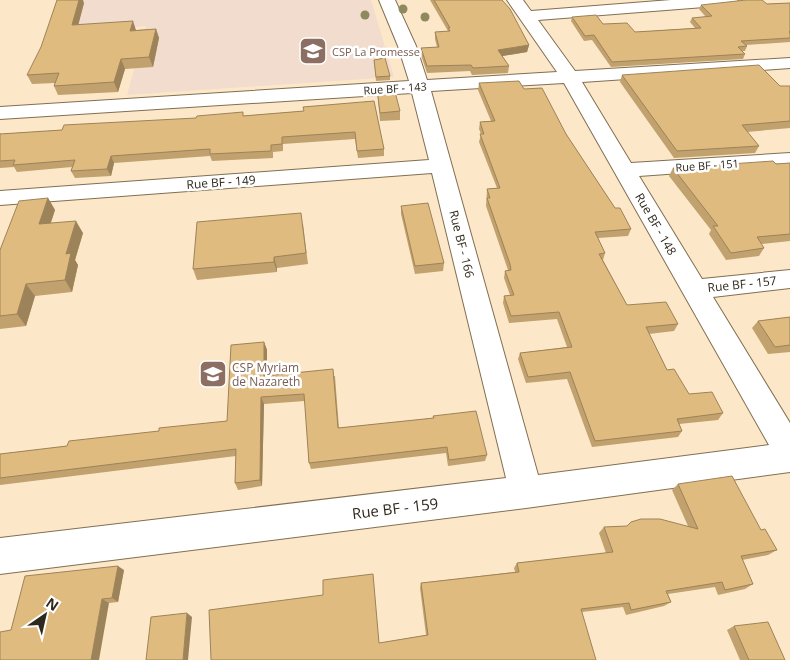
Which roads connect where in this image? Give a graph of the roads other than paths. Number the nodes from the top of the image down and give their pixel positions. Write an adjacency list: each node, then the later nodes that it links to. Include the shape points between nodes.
1 (387, 0): 7 (street, Rue BF - 166)
2 (730, 0): 3 (street)
3 (643, 3): 4 (street)
4 (522, 8): 6 (street, Rue BF - 148)
5 (790, 63): 6 (street, Rue BF - 143)
6 (570, 77): 7 (street, Rue BF - 143); 11 (street, Rue BF - 148)
7 (420, 86): 8 (street, Rue BF - 143); 10 (street, Rue BF - 166)
8 (0, 114)
9 (790, 159): 11 (street, Rue BF - 151)
10 (442, 166): 12 (street, Rue BF - 149); 17 (street, Rue BF - 166)
11 (625, 170): 14 (street, Rue BF - 148)
12 (0, 198)
13 (790, 280): 14 (street, Rue BF - 157)
14 (695, 289): 15 (street, Rue BF - 148)
15 (790, 452)
16 (790, 457): 17 (street, Rue BF - 159)
17 (526, 492): 18 (street, Rue BF - 159)
18 (0, 556)

